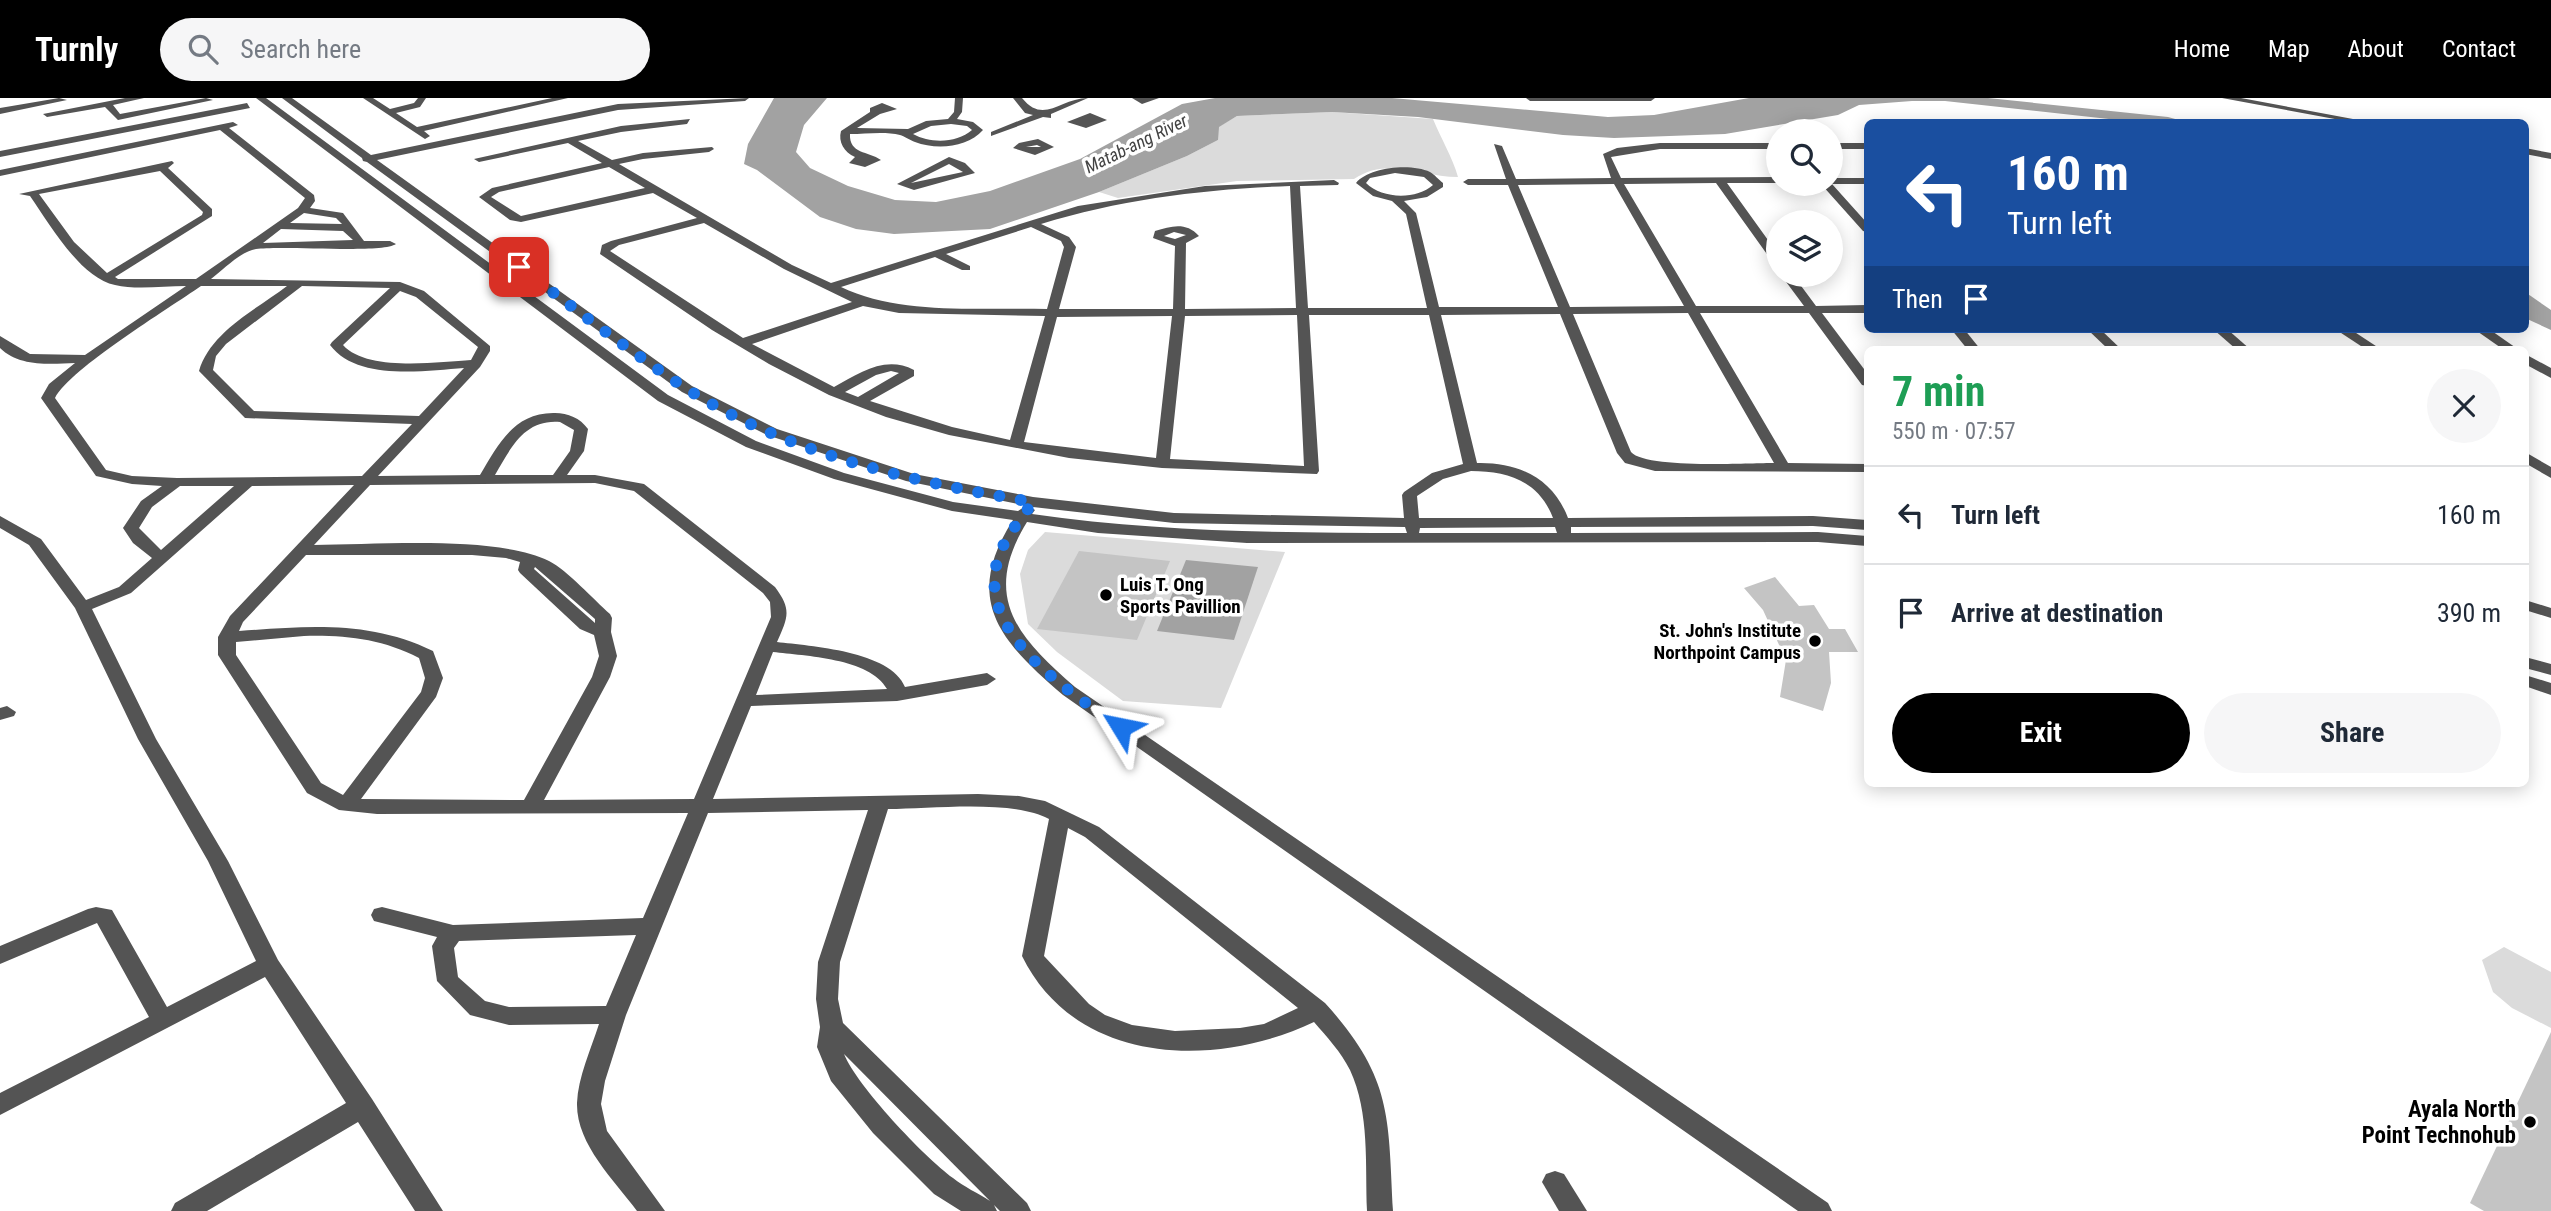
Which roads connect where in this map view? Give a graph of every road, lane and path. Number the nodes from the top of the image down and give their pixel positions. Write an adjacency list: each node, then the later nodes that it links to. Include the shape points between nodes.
1 (73, 98): 23 (street)
2 (141, 98): 24 (street); 27 (street)
3 (260, 98): 62 (street)
4 (286, 98): 58 (street)
5 (367, 98): 28 (street)
6 (405, 98): 28 (street)
7 (422, 98): 28 (street, via 417,106)
8 (564, 98): 26 (street)
9 (745, 98): 19 (street)
10 (1017, 98): 33 (street, via 1028,111)
11 (1084, 98): 33 (street)
12 (1136, 98): 13 (street)
13 (1155, 98)
14 (1530, 98): 20 (street, via 1597,100 1615,107 1621,106)
15 (1651, 98): 20 (street)
16 (2226, 98): 34 (street)
17 (208, 99): 27 (street); 30 (street)
18 (509, 99): 26 (street)
19 (688, 99): 21 (street)
20 (1618, 99)
21 (659, 100): 58 (street)
22 (955, 101): 37 (street, via 958,112)
23 (39, 104): 29 (street); 32 (street)
24 (107, 104): 27 (street, via 118,117); 32 (street)
25 (247, 106): 30 (street)
26 (522, 106): 28 (street, via 421,133)
27 (153, 110)
28 (386, 110)
29 (0, 111)
30 (222, 111): 44 (street)
31 (877, 112): 39 (street)
32 (47, 114): 38 (street)
33 (1042, 115): 35 (street); 43 (street)
34 (2347, 119)
35 (1072, 120)
36 (687, 121): 45 (street)
37 (951, 121): 41 (street, via 929,123); 42 (street, via 976,127)
38 (55, 125)
39 (846, 131): 41 (street); 59 (street, via 844,143)
40 (63, 132): 44 (street)
41 (909, 132): 46 (street, via 912,139)
42 (976, 134): 43 (street); 46 (street)
43 (994, 134): 48 (street)
44 (72, 140): 54 (street); 55 (street)
45 (570, 140): 60 (street); 63 (street)
46 (943, 143): 61 (street)
47 (1490, 143): 73 (street)
48 (1024, 144)
49 (1766, 146): 71 (street, via 1664,147 1609,153 1606,159)
50 (1843, 146): 51 (street)
51 (1864, 146)
52 (709, 149): 63 (street)
53 (2529, 152): 56 (street)
54 (86, 153): 57 (street); 81 (street, via 228,126 310,197)
55 (0, 154)
56 (2551, 156)
57 (67, 158): 64 (street); 65 (street)
58 (372, 158): 62 (street); 140 (street, via 687,389 732,414 860,464)
59 (859, 158)
60 (479, 159)
61 (948, 160): 61 (street, via 906,181 902,184 914,187 970,173)
62 (350, 162): 140 (street, via 663,398 711,425 850,480 952,506)
63 (611, 163): 77 (street); 77 (street, via 496,190 484,197 521,219)
64 (78, 165)
65 (0, 173)
66 (89, 173): 70 (street)
67 (1719, 180): 68 (street); 71 (street); 90 (street)
68 (1766, 180)
69 (1843, 180): 72 (street)
70 (100, 181): 95 (street, via 29,195); 95 (street, via 165,166 208,211 207,216)
71 (1617, 181): 73 (street); 104 (street)
72 (1864, 181)
73 (1513, 182): 76 (street); 108 (street)
74 (1296, 183): 75 (street); 84 (street, via 1165,192); 106 (street)
75 (1363, 183): 76 (street, via 1375,173 1395,170); 80 (street)
76 (1449, 183): 78 (street)
77 (655, 189): 83 (street)
78 (1421, 196): 80 (street); 82 (street)
79 (1837, 196): 86 (street)
80 (1394, 197): 82 (street)
81 (302, 210): 85 (street); 87 (street, via 339,215 348,224)
82 (1411, 213): 107 (street)
83 (706, 219): 99 (street); 115 (street, via 615,243 604,252)
84 (1033, 223): 93 (street); 109 (street, via 1065,239 1070,247)
85 (280, 226): 87 (street); 91 (street)
86 (1864, 226)
87 (345, 228): 92 (street, via 359,240)
88 (1181, 242): 105 (street)
89 (390, 244): 92 (street)
90 (1766, 245)
91 (250, 246): 92 (street); 97 (street)
92 (355, 246)
93 (937, 254): 94 (street); 99 (street)
94 (966, 268)
95 (106, 278): 97 (street, via 132,284)
96 (299, 283): 97 (street); 98 (street); 127 (street, via 210,355 206,371 217,383 250,415)
97 (197, 284): 120 (street)
98 (400, 285): 122 (street, via 420,294 484,346); 122 (street, via 345,335 336,345 338,351 373,364)
99 (830, 286): 101 (street)
100 (1796, 287): 102 (street)
101 (862, 302): 109 (street, via 916,311); 115 (street)
102 (1812, 309): 103 (street); 104 (street); 124 (street)
103 (1864, 309)
104 (1691, 310): 108 (street); 133 (street)
105 (1179, 311): 106 (street); 109 (street); 130 (street)
106 (1301, 311): 107 (street); 130 (street, via 1312,471)
107 (1433, 311): 108 (street); 131 (street)
108 (1566, 311): 133 (street, via 1623,453 1630,460 1655,467)
109 (1053, 313): 128 (street)
110 (2097, 333): 116 (street)
111 (2224, 333): 117 (street)
112 (2348, 333): 118 (street)
113 (2486, 333): 119 (street)
114 (0, 340): 120 (street, via 13,354 31,359)
115 (742, 343): 125 (street)
116 (2112, 346)
117 (2240, 346)
118 (2369, 346)
119 (2507, 346)
120 (88, 359): 139 (street, via 54,387 48,398 101,473)
121 (2529, 360): 123 (street)
122 (475, 365): 127 (street)
123 (2551, 374)
124 (1864, 378)
125 (835, 392): 126 (street); 126 (street, via 878,370 902,368 909,373)
126 (859, 402): 128 (street)
127 (424, 419): 138 (street)
128 (1016, 444): 130 (street)
129 (2529, 459): 134 (street)
130 (1162, 464)
131 (1471, 466): 143 (street, via 1538,484 1553,500); 144 (street, via 1438,474 1409,495)
132 (1864, 467): 133 (street)
133 (1784, 468)
134 (2551, 474)
135 (485, 479): 136 (street); 136 (street, via 520,425 554,417 568,419 581,429 578,451); 138 (street)
136 (557, 479): 156 (street, via 595,479 639,487 769,590 778,602 779,617)
137 (250, 480): 138 (street); 139 (street); 147 (street)
138 (366, 481): 146 (street)
139 (177, 482): 147 (street, via 146,504 131,528)
140 (1027, 510): 144 (street); 144 (street, via 1183,535); 188 (street, via 1002,547 996,573 1006,626 1030,659 1069,691)
141 (3, 525): 152 (street, via 35,542)
142 (1864, 526): 143 (street, via 1813,521)
143 (1564, 529): 144 (street); 145 (street)
144 (1413, 530)
145 (1864, 541)
146 (302, 550): 148 (street, via 495,551); 155 (street, via 236,620)
147 (160, 557): 152 (street, via 125,590)
148 (528, 561): 149 (street, via 545,565); 150 (street, via 526,570)
149 (570, 588): 150 (street); 154 (street, via 604,618)
150 (553, 594): 154 (street, via 586,625)
151 (2529, 606): 153 (street)
152 (83, 607): 173 (street, via 147,739 218,861)
153 (2551, 613)
154 (602, 632): 166 (street, via 608,656 601,677)
155 (227, 636): 165 (street, via 228,655 314,788); 165 (street, via 380,633 406,641 427,655 434,678 430,693)
156 (768, 646): 162 (street, via 867,663 895,684); 163 (street)
157 (2529, 663): 158 (street)
158 (2551, 670)
159 (987, 679): 162 (street)
160 (2529, 681): 161 (street)
161 (2551, 689)
162 (897, 695): 163 (street)
163 (742, 701): 167 (street)
164 (880, 803): 167 (street); 168 (street, via 1019,803); 177 (street, via 829,962 827,999)
165 (346, 805): 166 (street)
166 (531, 805): 167 (street)
167 (703, 806): 170 (street)
168 (1060, 816): 174 (street, via 1092,832); 174 (street, via 1033,956 1093,1020 1125,1033 1186,1040 1237,1038 1260,1034)
169 (382, 915): 171 (street)
170 (650, 926): 171 (street); 175 (street)
171 (453, 933): 175 (street, via 443,946 448,981 478,1009 509,1016)
172 (0, 955): 176 (street, via 96,915 104,916)
173 (270, 965): 176 (street); 179 (street)
174 (1317, 1010): 186 (street, via 1345,1042 1362,1072 1373,1107)
175 (614, 1015): 183 (street, via 589,1104 595,1135)
176 (162, 1019): 178 (street)
177 (832, 1027): 184 (street, via 829,1048 840,1074 943,1186); 185 (street)
178 (0, 1105)
179 (363, 1106): 181 (street); 182 (street)
180 (1555, 1182): 187 (street)
181 (184, 1211)
182 (430, 1211)
183 (652, 1211)
184 (984, 1211)
185 (1018, 1211)
186 (1380, 1211)
187 (1574, 1211)
188 (1819, 1211)

